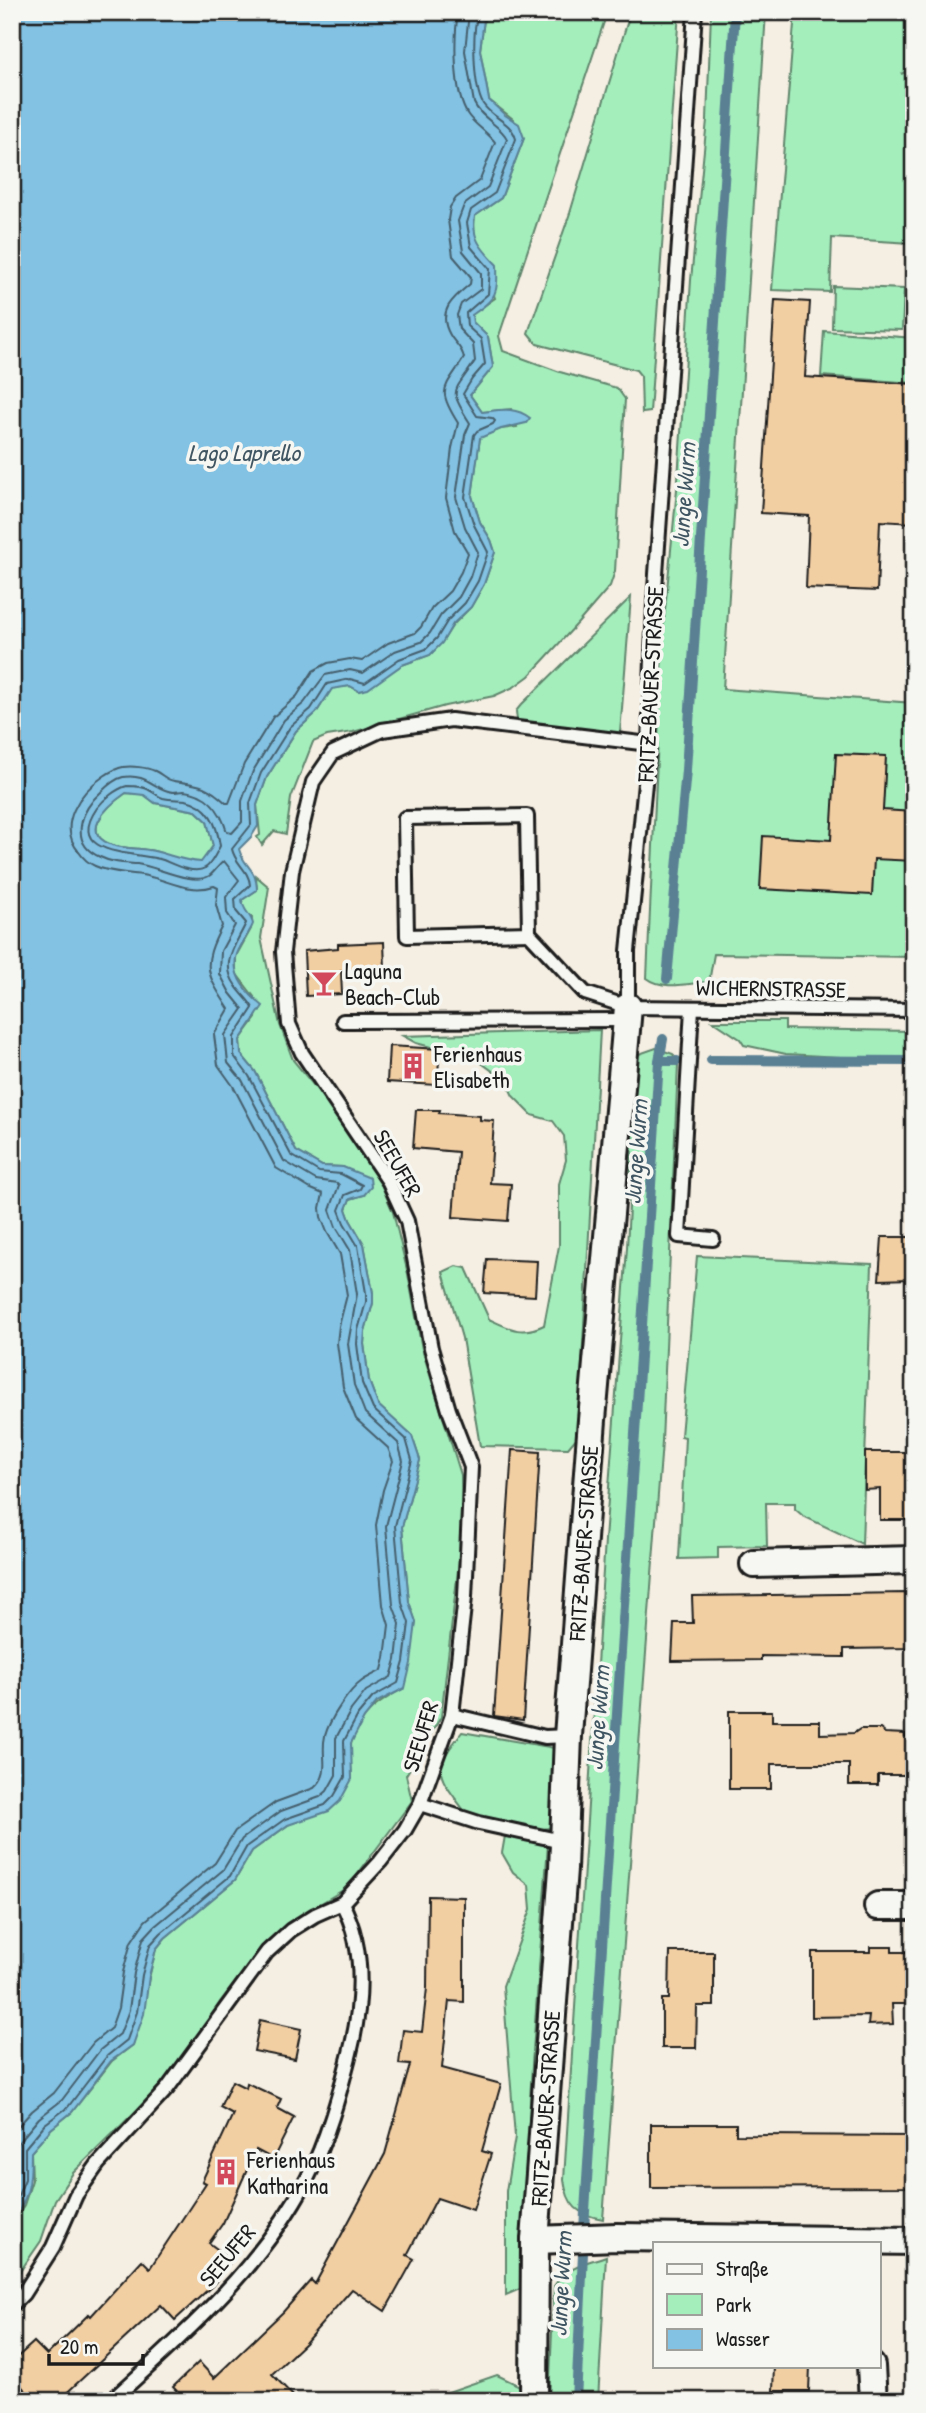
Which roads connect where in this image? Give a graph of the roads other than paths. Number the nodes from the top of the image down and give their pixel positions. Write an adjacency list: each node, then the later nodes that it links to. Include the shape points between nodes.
1 (695, 12): 2 (lane, FRITZ-BAUER-STRASSE, via 654,603)
2 (649, 744): 6 (lane, FRITZ-BAUER-STRASSE, via 628,951); 11 (lane, SEEUFER, via 451,720 382,730 333,753 313,782 292,871 283,952 289,1024 314,1073 389,1182 407,1221 431,1348 471,1467 465,1597)
3 (529, 933): 3 (lane, via 527,816 405,818 407,936); 6 (lane, via 585,993)
4 (692, 1008): 5 (lane, WICHERNSTRASSE); 6 (lane, WICHERNSTRASSE); 8 (lane, via 679,1237)
5 (914, 1010)
6 (627, 1014): 7 (lane); 12 (street, FRITZ-BAUER-STRASSE)
7 (343, 1021)
8 (713, 1239)
9 (914, 1560): 10 (street)
10 (754, 1564)
11 (452, 1715): 12 (lane, via 545,1737); 13 (lane, SEEUFER)
12 (569, 1736): 14 (street, FRITZ-BAUER-STRASSE)
13 (420, 1804): 14 (lane, via 479,1823); 15 (lane, SEEUFER, via 380,1862)
14 (562, 1841): 18 (street, FRITZ-BAUER-STRASSE)
15 (342, 1903): 21 (lane, SEEUFER, via 291,1930 267,1952 167,2089 98,2164 76,2195 53,2247); 23 (lane, SEEUFER, via 358,1954 359,2008 343,2081 307,2178 280,2223 225,2291)
16 (878, 1906): 17 (street)
17 (914, 1906)
18 (535, 2240): 20 (street); 24 (street, FRITZ-BAUER-STRASSE)
19 (914, 2241): 20 (street)
20 (864, 2242)
21 (12, 2305)
22 (871, 2368): 25 (street)
23 (111, 2401)
24 (534, 2401)
25 (873, 2401)

